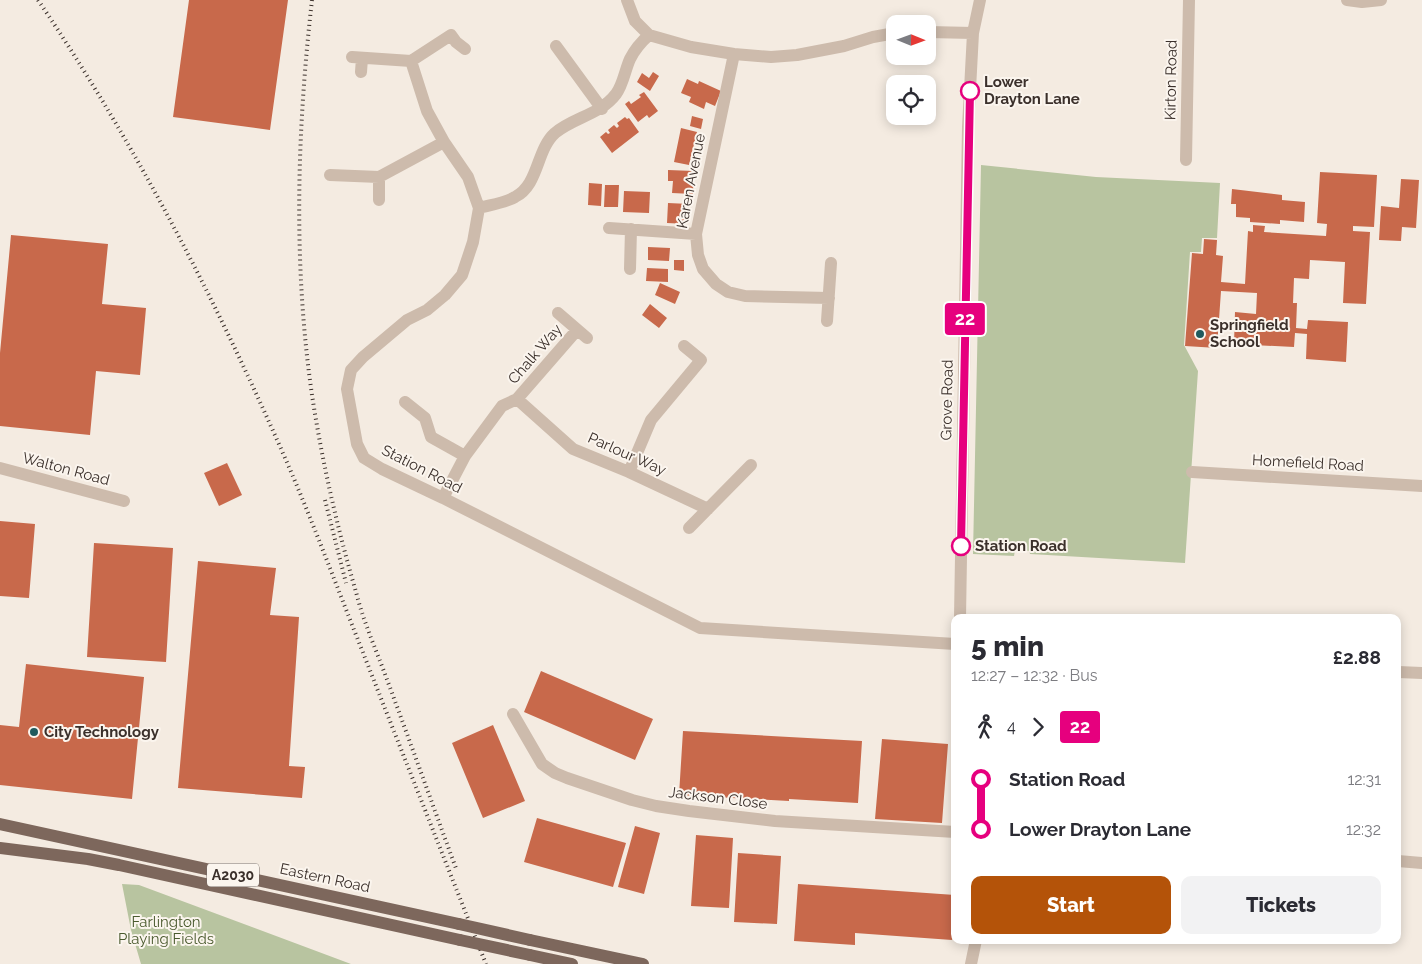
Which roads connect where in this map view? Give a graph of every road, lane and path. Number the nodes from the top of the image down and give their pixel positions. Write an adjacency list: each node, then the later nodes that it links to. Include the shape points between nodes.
1 (627, 0): 9 (street, via 635,21)
2 (980, 0): 8 (street)
3 (1189, 0): 18 (street, Kirton Road)
4 (1347, 0): 6 (street)
5 (1381, 0): 6 (street)
6 (1362, 1)
7 (936, 32): 8 (street)
8 (973, 33): 46 (street, Grove Road, via 968,137)
9 (649, 35): 13 (street, via 691,47); 16 (street, via 630,59 617,93)
10 (886, 35): 13 (street, via 798,55)
11 (556, 46): 16 (street)
12 (465, 49): 14 (street, via 451,35)
13 (734, 54): 25 (street, Karen Avenue)
14 (411, 61): 15 (street, via 357,58); 17 (street, Station Road, via 427,111)
15 (361, 72)
16 (602, 109): 22 (street, via 565,125 553,135 543,148 523,192 515,198)
17 (444, 142): 20 (street); 22 (street, Station Road, via 468,177)
18 (1186, 160)
19 (330, 175): 20 (street)
20 (379, 177): 21 (street)
21 (379, 200)
22 (478, 208): 42 (street, Station Road, via 473,242 462,275 427,310 407,320 362,357 351,370 347,389 357,444 364,458)
23 (609, 228): 24 (street)
24 (631, 229): 25 (street); 27 (street)
25 (696, 234): 28 (street, Karen Avenue, via 703,269 728,292 745,296)
26 (831, 263): 28 (street)
27 (630, 269)
28 (829, 298): 30 (street)
29 (558, 313): 31 (street, Chalk Way)
30 (827, 321)
31 (577, 330): 32 (street, Chalk Way); 34 (street, Chalk Way)
32 (587, 338)
33 (684, 346): 39 (street, via 701,360 651,420)
34 (517, 399): 36 (street, via 502,406); 39 (street, Parlour Way, via 573,449)
35 (405, 402): 36 (street, via 425,418 431,437)
36 (465, 456): 42 (street)
37 (752, 465): 44 (street)
38 (0, 468): 43 (street, Walton Road)
39 (629, 472): 44 (street, Parlour Way)
40 (1192, 472): 41 (street, Homefield Road)
41 (1422, 486)
42 (443, 498): 47 (street, Station Road, via 700,628)
43 (124, 501)
44 (708, 509): 45 (street)
45 (689, 528)
46 (960, 614)
47 (951, 644)
48 (1401, 672): 49 (street)
49 (1422, 673)
50 (513, 714): 52 (street, Jackson Close, via 542,764 566,778 632,800 689,811 775,821)
51 (0, 824): 58 (main road, Eastern Road / A2030, bridge)
52 (951, 832)
53 (0, 848): 57 (main road, Eastern Road / A2030, bridge, via 119,865)
54 (1401, 862): 55 (street)
55 (1422, 863)
56 (975, 944): 59 (street)
57 (572, 964)
58 (643, 964)
59 (971, 964)

